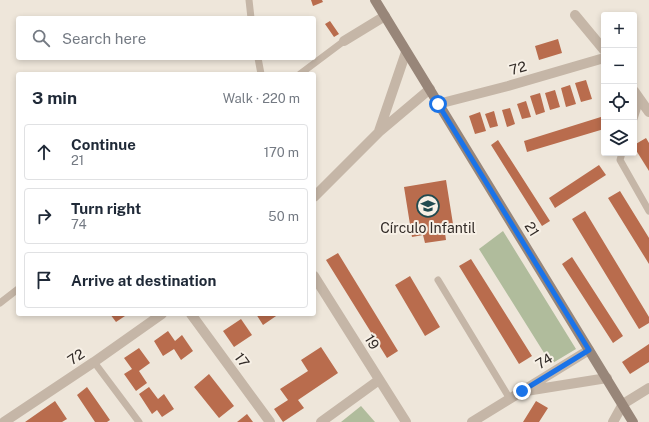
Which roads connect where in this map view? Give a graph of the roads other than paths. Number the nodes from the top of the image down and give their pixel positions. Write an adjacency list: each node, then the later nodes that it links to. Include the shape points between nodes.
1 (249, 0): 4 (lane)
2 (375, 0): 5 (street, 21)
3 (575, 15): 7 (street)
4 (252, 16)
5 (385, 16): 6 (street); 8 (street, 21)
6 (344, 41): 12 (lane)
7 (602, 48)
8 (406, 52): 13 (street, 21); 19 (street)
9 (601, 59): 16 (street, 72)
10 (258, 60): 11 (lane)
11 (261, 72)
12 (303, 72)
13 (430, 89): 16 (street, 21); 19 (street)
14 (637, 96): 15 (street)
15 (640, 100): 17 (lane); 18 (street)
16 (438, 104): 29 (street, 21)
17 (637, 110)
18 (649, 112)
19 (379, 132): 21 (street)
20 (621, 156): 22 (lane, via 620,160)
21 (316, 195)
22 (649, 211)
23 (316, 279): 32 (street, 19)
24 (438, 280): 35 (lane)
25 (16, 291): 26 (lane)
26 (0, 303)
27 (159, 316): 30 (street, 72)
28 (192, 316): 39 (street, 17)
29 (589, 350): 31 (street, 21); 34 (street, 74)
30 (94, 362): 37 (street, 72); 38 (lane)
31 (607, 378): 34 (street); 36 (street, 21)
32 (379, 380): 40 (street); 41 (street, 19)
33 (649, 388): 36 (street)
34 (522, 391): 35 (street, 74)
35 (510, 399): 42 (street, 74)
36 (623, 404): 43 (street); 44 (street, 21)
37 (4, 422)
38 (139, 422)
39 (270, 422)
40 (321, 422)
41 (406, 422)
42 (472, 422)
43 (613, 422)
44 (633, 422)

